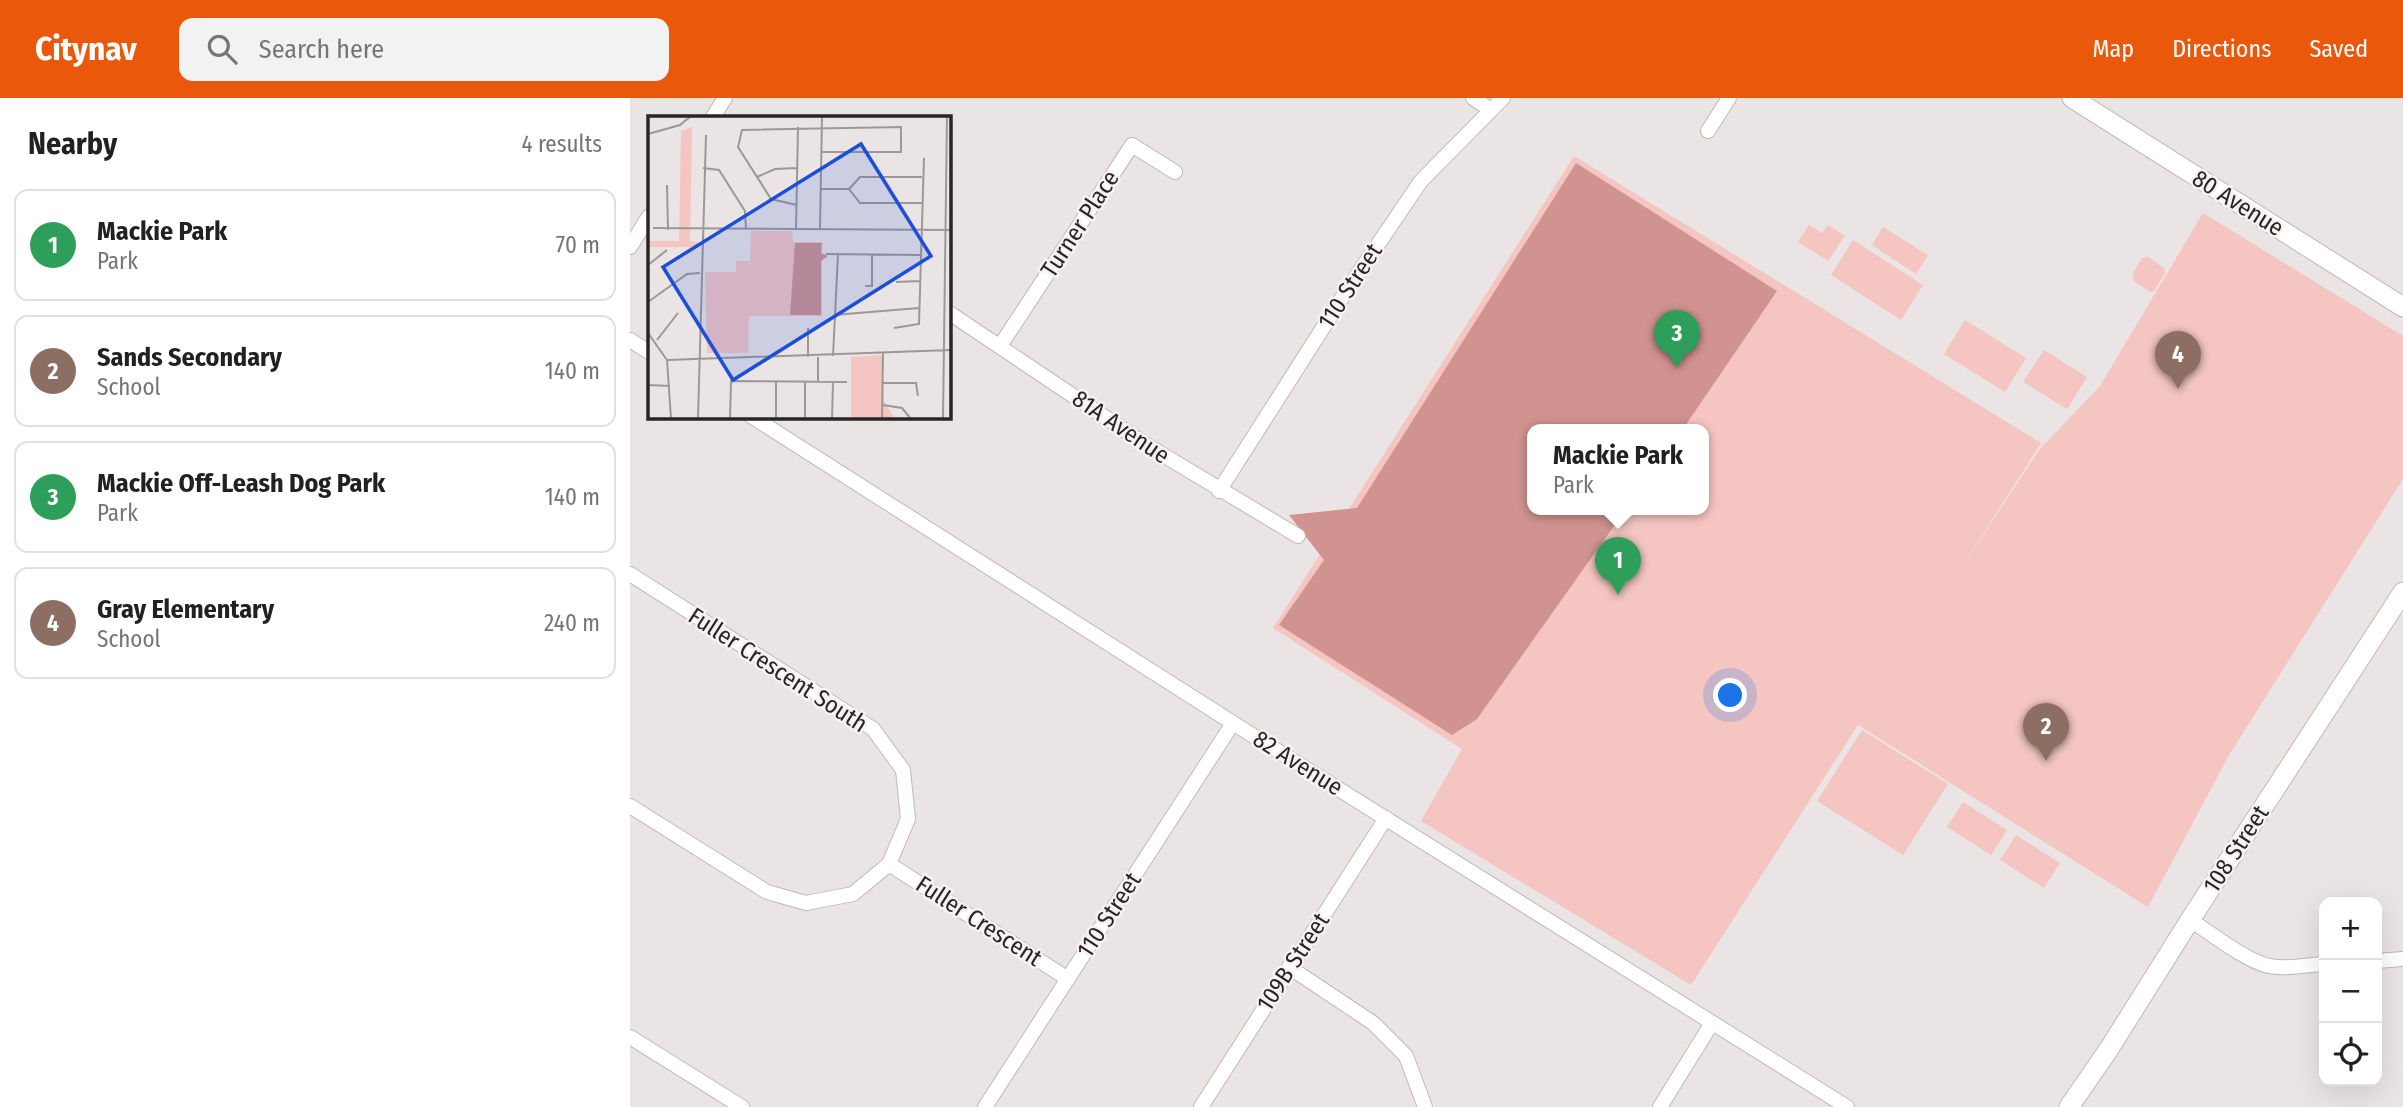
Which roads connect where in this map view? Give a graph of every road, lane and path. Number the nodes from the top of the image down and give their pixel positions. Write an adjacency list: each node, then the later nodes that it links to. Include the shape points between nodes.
1 (725, 98): 7 (street)
2 (1472, 98): 6 (street)
3 (1503, 98): 6 (street, 110 Street)
4 (1729, 98): 8 (street)
5 (2072, 98): 12 (street, 80 Avenue)
6 (1491, 110): 18 (street, 110 Street, via 1421,181)
7 (714, 116)
8 (1708, 131)
9 (1175, 172): 15 (street, Turner Place, via 1132,145)
10 (648, 218): 11 (street)
11 (630, 247)
12 (2403, 307)
13 (950, 313): 15 (street, 81A Avenue)
14 (630, 340): 16 (street)
15 (1000, 346): 18 (street, 81A Avenue)
16 (648, 351)
17 (754, 418): 22 (street, 82 Avenue)
18 (1219, 491): 19 (street, 81A Avenue)
19 (1298, 536)
20 (630, 574): 25 (street, Fuller Crescent South, via 873,729 903,770 908,819)
21 (2403, 592): 26 (street, 108 Street)
22 (1233, 723): 24 (street, 82 Avenue); 31 (street, 110 Street)
23 (630, 806): 25 (street, via 767,892 806,903 853,894)
24 (1386, 818): 30 (street, 109B Street); 32 (street, 82 Avenue)
25 (889, 864): 31 (street, Fuller Crescent)
26 (2190, 920): 29 (street, via 2265,965); 40 (street, 108 Street)
27 (2403, 959): 28 (street)
28 (2382, 961)
29 (2319, 964)
30 (1289, 967): 36 (street, 109B Street); 37 (street, via 1373,1023 1406,1056)
31 (1068, 979): 35 (street, 110 Street)
32 (1712, 1023): 38 (street); 39 (street, 82 Avenue)
33 (630, 1037): 34 (street)
34 (742, 1107)
35 (985, 1107)
36 (1200, 1107)
37 (1425, 1107)
38 (1660, 1107)
39 (1847, 1107)
40 (2069, 1107)

